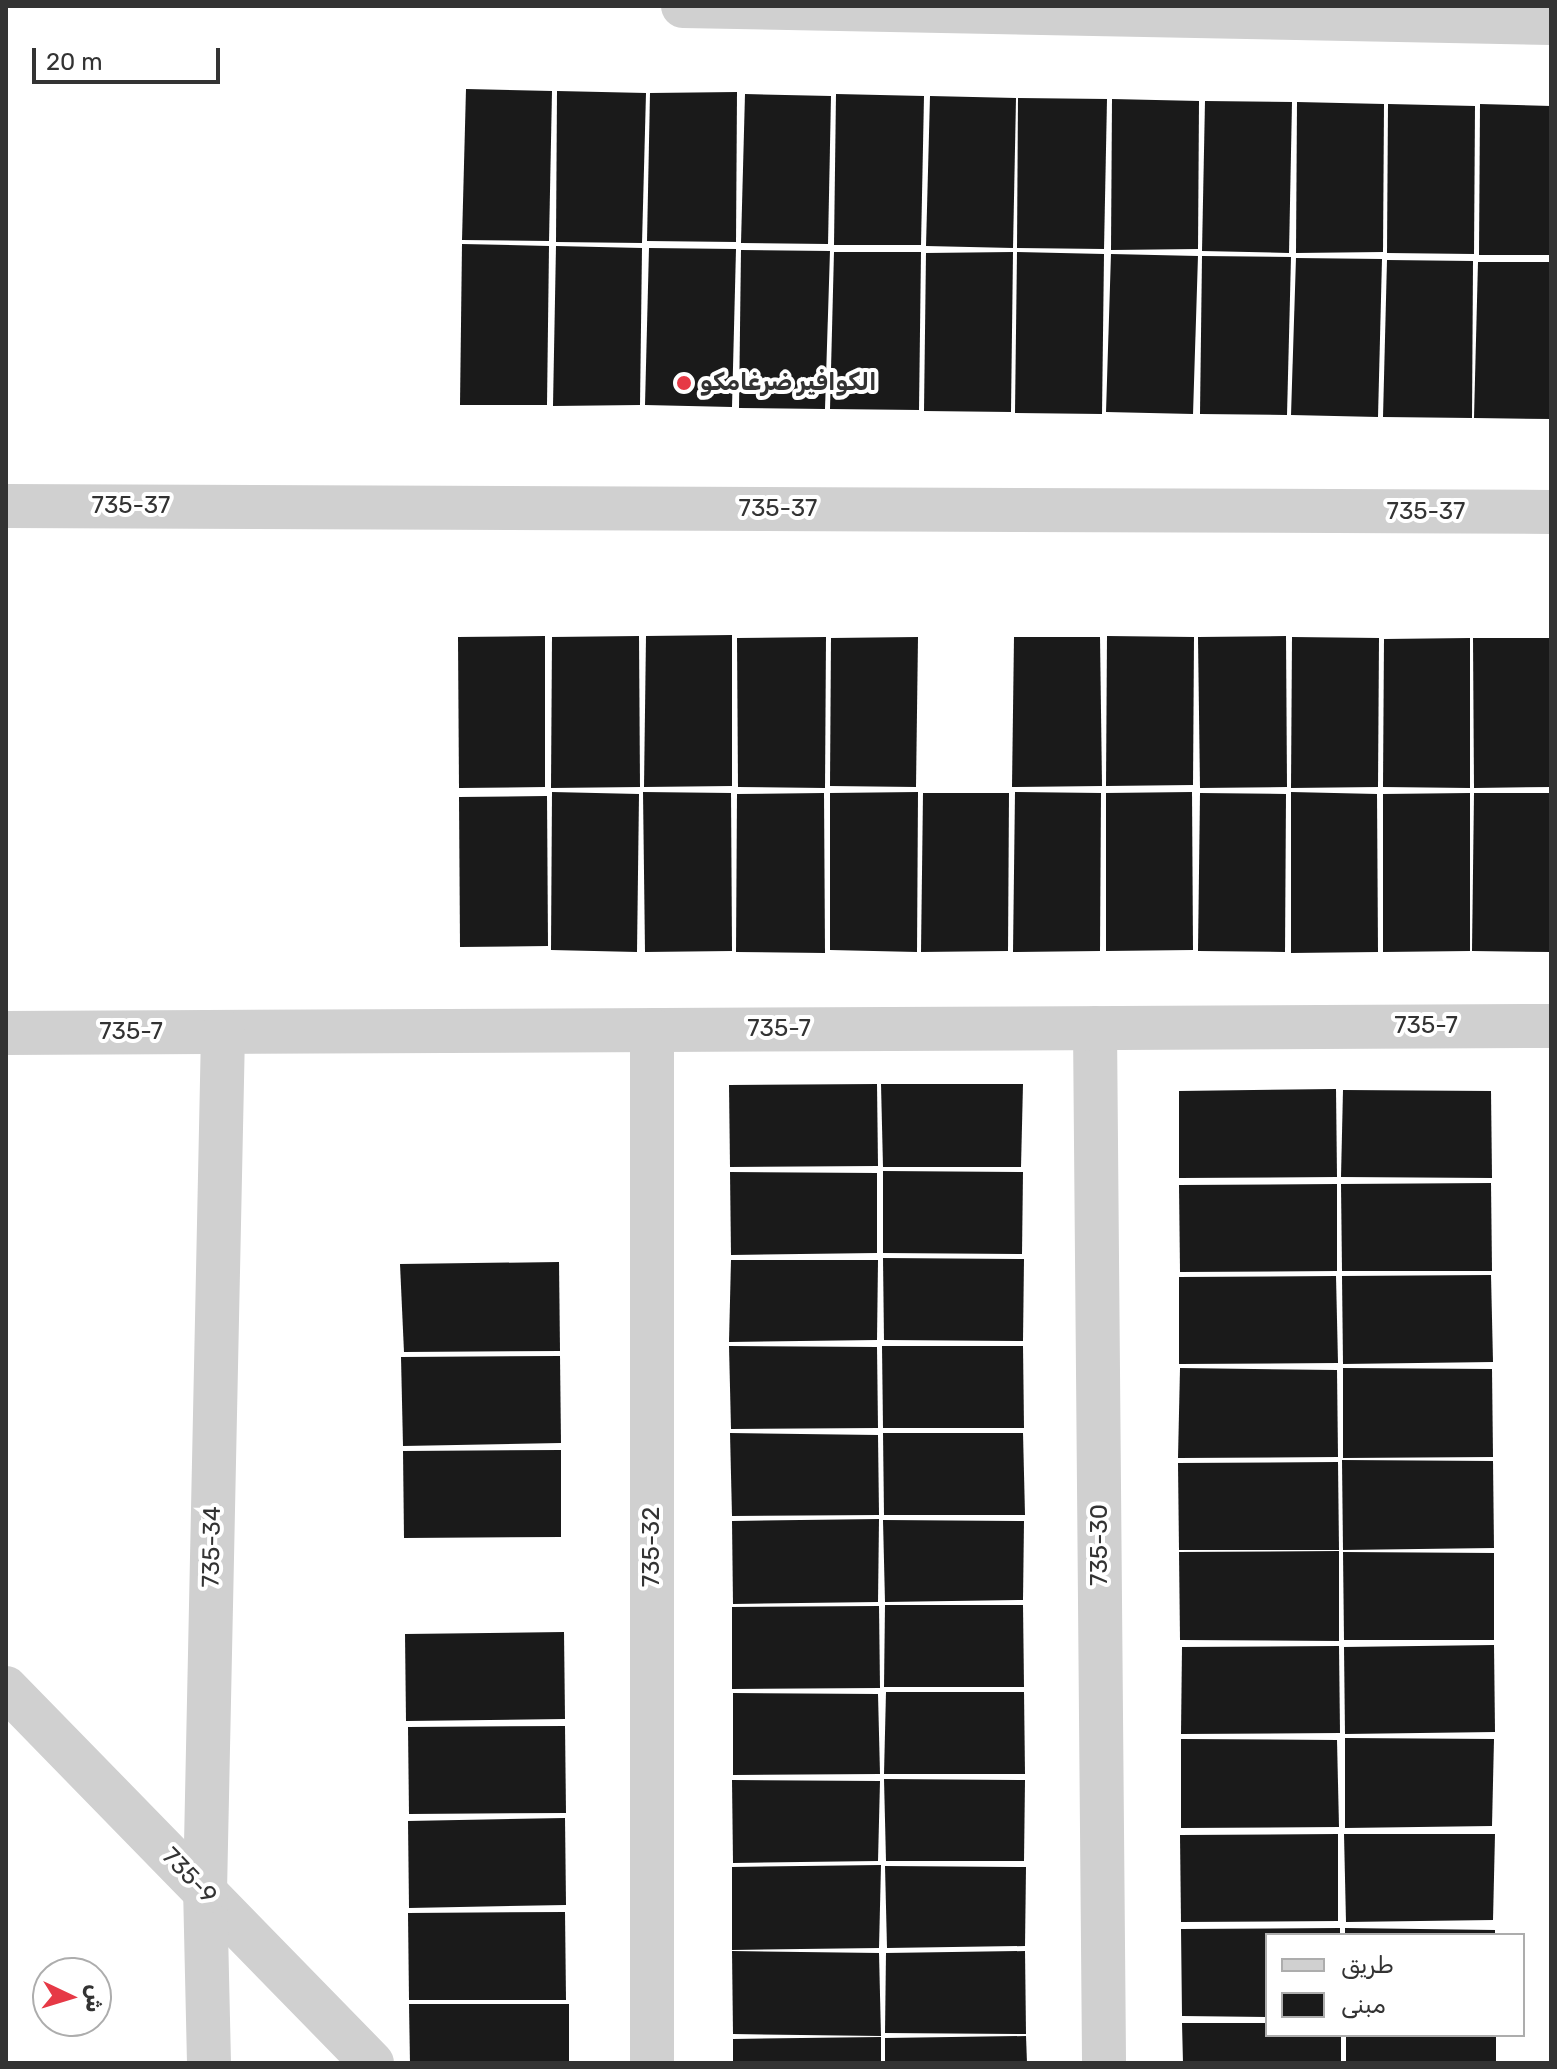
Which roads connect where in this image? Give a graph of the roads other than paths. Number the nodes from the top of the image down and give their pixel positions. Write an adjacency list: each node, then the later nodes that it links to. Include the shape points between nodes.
1 (683, 6): 3 (street)
2 (1550, 6): 4 (street)
3 (1103, 10): 4 (street)
4 (1551, 23)
5 (6, 506): 6 (street, 735-37)
6 (1551, 512)
7 (1551, 1026): 8 (street, 735-7)
8 (1095, 1028): 9 (street, 735-7); 17 (street, 735-30)
9 (652, 1030): 10 (street, 735-7); 16 (street, 735-32)
10 (223, 1032): 11 (street, 735-7); 13 (street, 735-34)
11 (6, 1033)
12 (6, 1688): 13 (street, 735-9)
13 (205, 1892): 14 (street, 735-34); 15 (street, 735-9)
14 (209, 2063)
15 (372, 2063)
16 (652, 2063)
17 (1104, 2063)

